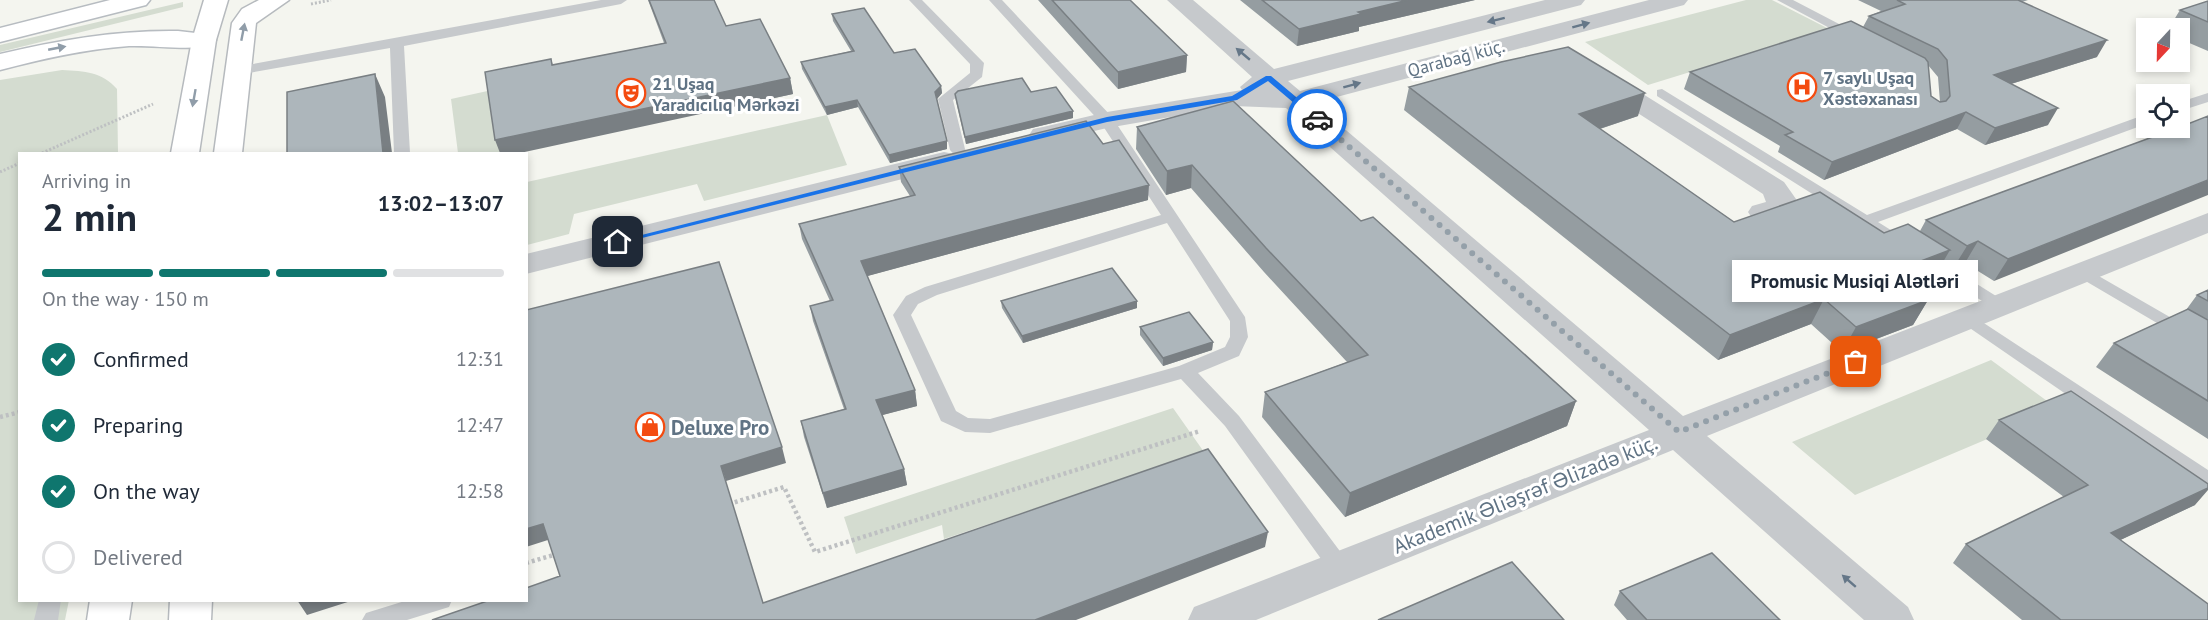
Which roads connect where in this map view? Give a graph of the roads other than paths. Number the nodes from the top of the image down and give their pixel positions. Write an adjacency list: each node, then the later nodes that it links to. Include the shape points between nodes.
1 (138, 0): 11 (main road)
2 (216, 0): 13 (main road)
3 (277, 0): 17 (main road, one-way to 3, via 244,23 250,14)
4 (621, 0): 14 (lane)
5 (915, 0): 30 (lane, via 977,63 977,74 945,99 958,150)
6 (995, 0): 24 (lane)
7 (1179, 0): 18 (street, one-way to 7)
8 (1573, 0): 18 (street, Qarabağ küç., one-way to 18)
9 (1676, 0): 12 (street, Qarabağ küç., one-way to 9)
10 (1784, 0): 15 (lane)
11 (0, 35)
12 (1535, 37): 22 (street, Qarabağ küç., one-way to 12); 31 (street, via 1773,189 1781,199 1779,207)
13 (204, 40): 16 (main road, one-way to 13, via 112,39 164,36); 27 (main road, one-way to 27)
14 (397, 43): 17 (lane); 29 (lane)
15 (1873, 45)
16 (0, 62)
17 (237, 71): 28 (main road)
18 (1269, 78): 21 (street, Qarabağ küç.); 22 (street)
19 (1662, 93): 33 (lane)
20 (2208, 97): 23 (lane)
21 (1234, 98): 22 (street, Qarabağ küç.); 24 (street, Qarabağ küç.)
22 (1295, 100): 40 (street)
23 (2190, 103)
24 (1107, 120): 26 (street, Qarabağ küç.); 32 (lane)
25 (2136, 123): 33 (lane)
26 (1018, 142)
27 (185, 152)
28 (228, 152)
29 (402, 152)
30 (974, 153): 35 (street)
31 (1763, 212)
32 (1170, 217): 39 (lane, via 1239,321 1239,337 1232,351); 39 (lane, via 931,291 912,300 902,315 948,416 965,425 990,426)
33 (1866, 221): 37 (lane)
34 (2203, 229): 36 (street, Akademik Əliəşrəf Əlizadə küç.)
35 (528, 264)
36 (2083, 272): 37 (street, Akademik Əliəşrəf Əlizadə küç.); 38 (lane)
37 (1983, 312): 40 (street, Akademik Əliəşrəf Əlizadə küç.); 41 (lane)
38 (2208, 347)
39 (1185, 371): 42 (lane, via 1232,421)
40 (1679, 432): 42 (street, Akademik Əliəşrəf Əlizadə küç.); 52 (street, one-way to 40)
41 (2208, 481)
42 (1340, 568): 51 (street, Akademik Əliəşrəf Əlizadə küç.)
43 (50, 602): 47 (lane)
44 (111, 602): 48 (main road)
45 (192, 602): 49 (main road)
46 (434, 602): 50 (lane)
47 (46, 620)
48 (108, 620)
49 (190, 620)
50 (374, 620)
51 (1209, 620)
52 (1893, 620)

